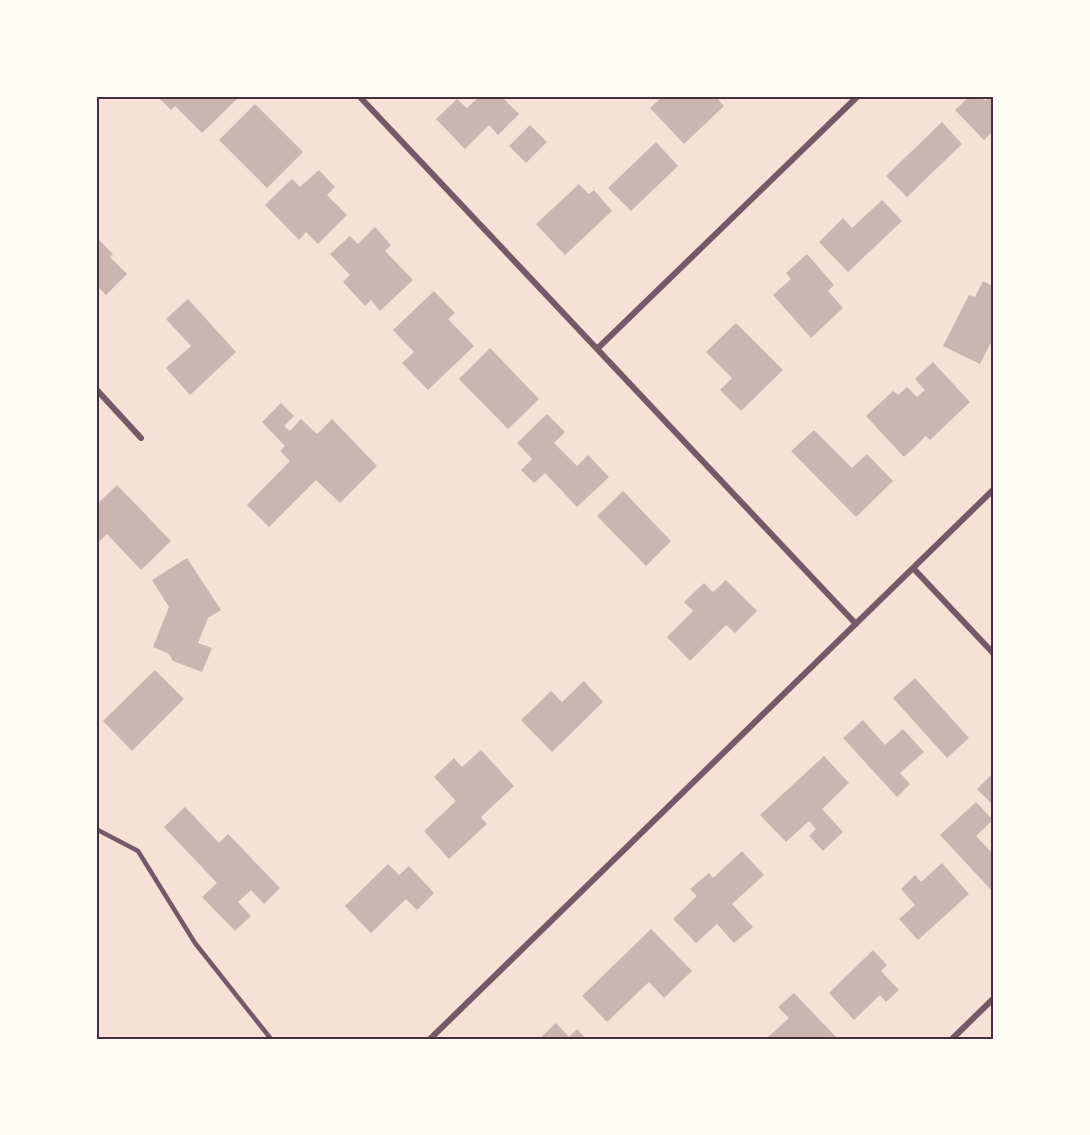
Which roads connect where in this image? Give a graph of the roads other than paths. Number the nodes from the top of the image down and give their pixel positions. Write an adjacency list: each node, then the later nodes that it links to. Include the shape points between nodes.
1 (360, 96): 3 (street)
2 (858, 96): 3 (street)
3 (597, 349): 8 (street)
4 (96, 389): 5 (street)
5 (141, 438)
6 (994, 489): 7 (street)
7 (914, 568): 8 (street); 9 (street)
8 (856, 624): 13 (street)
9 (994, 654)
10 (96, 829): 12 (lane, via 138,851 195,944)
11 (994, 998): 14 (street)
12 (271, 1039)
13 (430, 1039)
14 (952, 1039)

